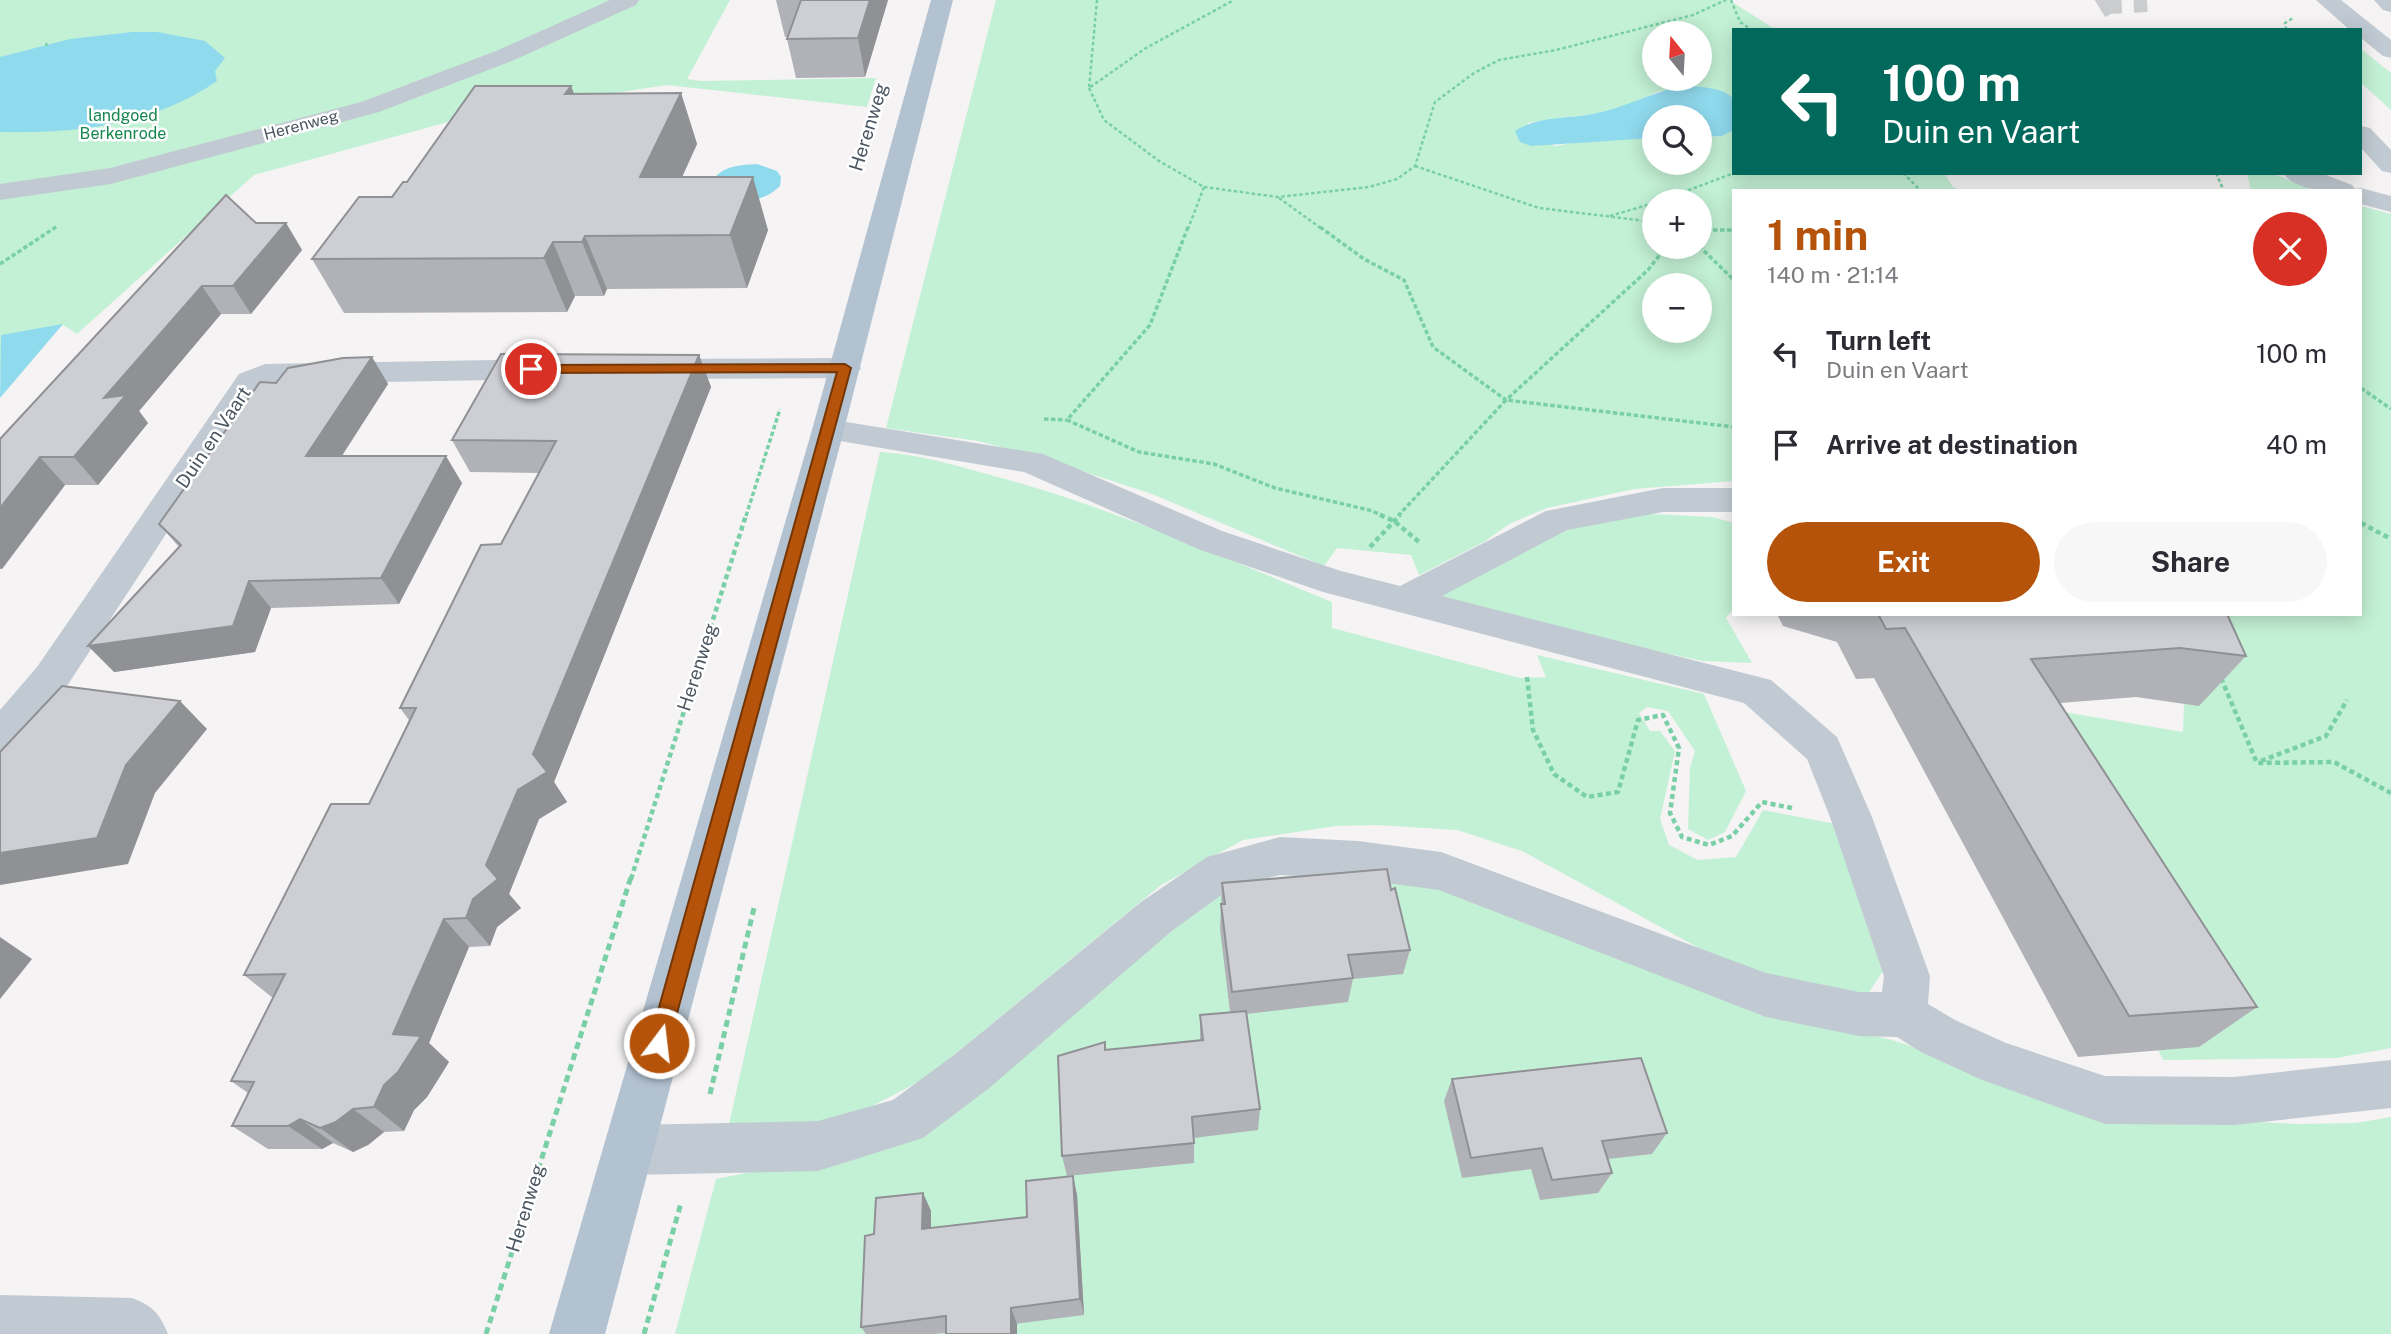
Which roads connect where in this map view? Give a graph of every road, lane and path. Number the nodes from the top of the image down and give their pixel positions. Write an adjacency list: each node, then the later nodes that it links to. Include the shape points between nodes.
1 (628, 0): 22 (street, Herenweg, via 505,56 370,107 111,176)
2 (943, 0): 34 (main road, Herenweg)
3 (1097, 0): 11 (path)
4 (1234, 0): 11 (path, via 1146,48)
5 (1728, 0): 9 (path, via 1740,22); 14 (path, via 1680,18 1499,60 1474,73 1434,102)
6 (2327, 0): 10 (street)
7 (2385, 0): 8 (street)
8 (2391, 5)
9 (1749, 28)
10 (2391, 51)
11 (1089, 88): 18 (path, via 1104,120)
12 (2362, 134): 13 (street)
13 (2391, 165)
14 (1415, 166): 24 (path, via 1397,179 1369,187); 27 (path, via 1539,208)
15 (1732, 174): 19 (path)
16 (1905, 175): 20 (path)
17 (2301, 175): 21 (street)
18 (1204, 187): 24 (path); 44 (path, via 1150,325 1067,420 1139,452 1214,464 1275,488 1369,510)
19 (1692, 189)
20 (1918, 189)
21 (2338, 189)
22 (0, 192)
23 (2362, 196): 25 (street)
24 (1278, 197): 39 (path, via 1364,259 1404,280 1433,348)
25 (2391, 204)
26 (1642, 207): 27 (path)
27 (1606, 218): 28 (path)
28 (1642, 221)
29 (1712, 230): 30 (path)
30 (1732, 230)
31 (1656, 259): 39 (path)
32 (1712, 259): 33 (path)
33 (1732, 278)
34 (845, 368): 37 (street); 42 (main road, Herenweg)
35 (572, 369): 53 (street, Duin en Vaart, via 265,374 250,381 51,678)
36 (627, 369): 37 (street)
37 (793, 369): 62 (path, Herenweg)
38 (2362, 389): 40 (path)
39 (1506, 400): 41 (path); 44 (path)
40 (2391, 409)
41 (1732, 427)
42 (828, 430): 48 (street, via 1031,462 1210,540); 59 (main road, Herenweg)
43 (1732, 500): 47 (street, via 1663,500 1558,520)
44 (1394, 521): 47 (path); 48 (path)
45 (2362, 524): 46 (path)
46 (2391, 539)
47 (1457, 573): 49 (street)
48 (1336, 583): 49 (street)
49 (1402, 601): 50 (street)
50 (1522, 633): 56 (street, via 1757,691 1823,749); 56 (path, via 1533,730 1554,774 1587,797 1618,792 1638,720 1663,715 1679,748 1670,813 1682,837 1709,845 1732,836 1762,802)
51 (2220, 676): 54 (path)
52 (2347, 700): 54 (path, via 2326,736)
53 (0, 738)
54 (2257, 763): 55 (path, via 2334,762)
55 (2391, 793)
56 (1851, 817): 57 (street, via 1907,976)
57 (1904, 1015): 58 (street, via 2000,1064 2105,1100 2234,1101); 59 (street, via 1859,1014 1766,995 1441,871 1280,856 1222,870 1157,916 971,1072 905,1121 818,1146)
58 (2391, 1084)
59 (630, 1150): 63 (main road, Herenweg)
60 (0, 1322): 61 (street, via 132,1325)
61 (139, 1334)
62 (485, 1334)
63 (577, 1334)

